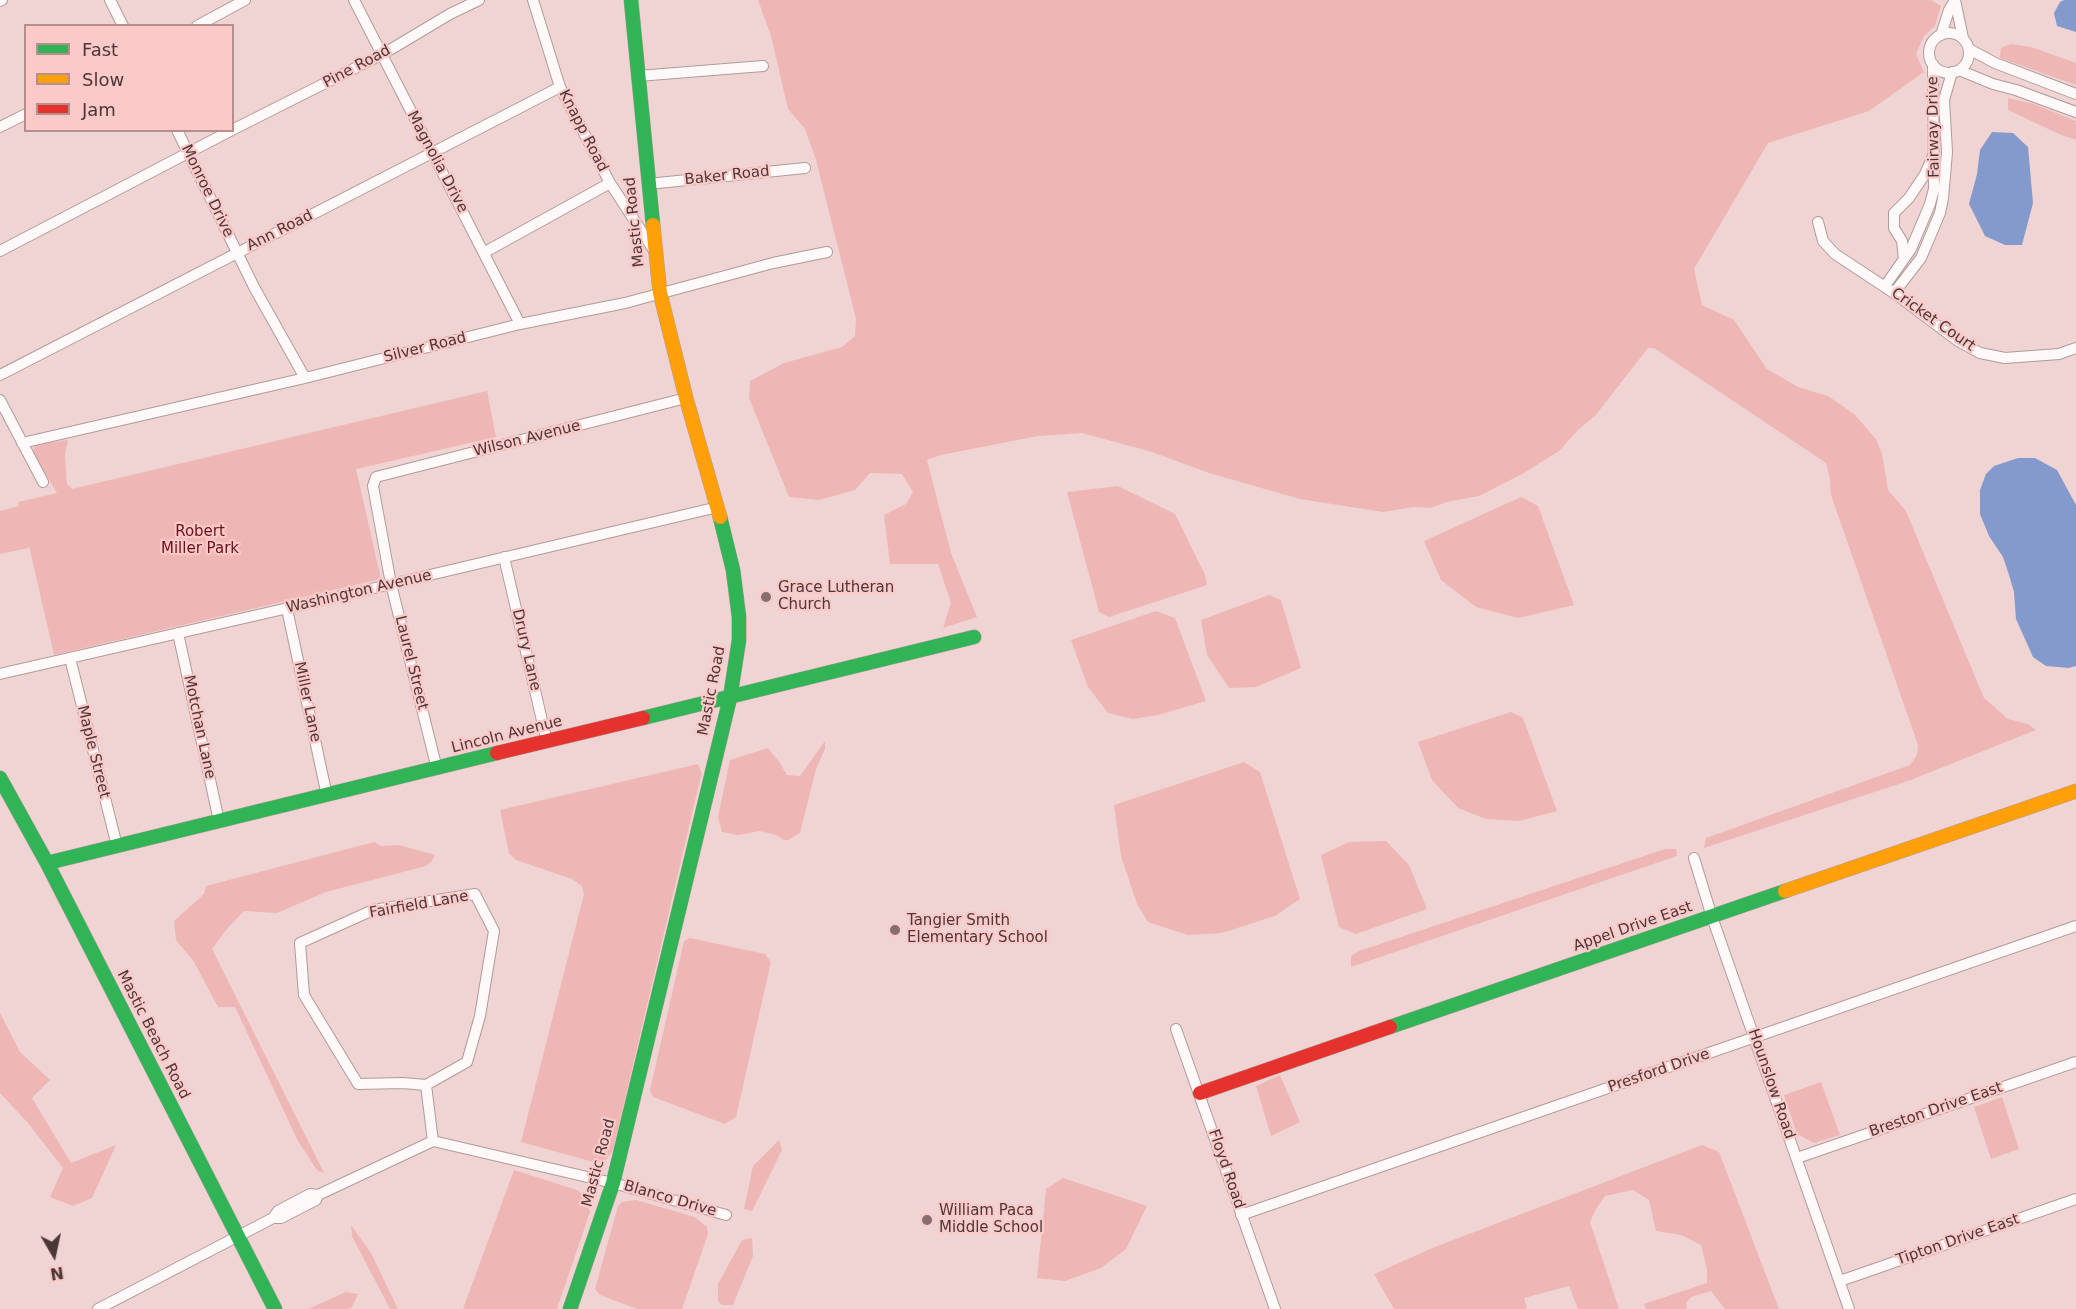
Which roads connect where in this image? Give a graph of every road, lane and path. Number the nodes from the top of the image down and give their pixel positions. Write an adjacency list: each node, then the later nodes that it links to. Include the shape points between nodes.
1 (110, 0): 8 (street)
2 (246, 0): 9 (street)
3 (354, 0): 13 (street, Magnolia Drive)
4 (479, 0): 13 (street, Pine Road)
5 (533, 0): 18 (street, Knapp Road)
6 (631, 0): 17 (street, Mastic Road)
7 (1955, 0): 10 (street); 11 (street)
8 (122, 24)
9 (201, 24)
10 (1941, 35): 11 (street, via 1953,33); 14 (street, via 1930,46)
11 (1963, 39): 12 (street)
12 (1969, 49): 16 (street, via 1967,61); 19 (street)
13 (383, 54): 23 (street, Pine Road); 27 (street, Magnolia Drive)
14 (1933, 64): 16 (street, via 1940,70); 28 (street, Fairway Drive)
15 (763, 66): 17 (street)
16 (1956, 71): 20 (street); 35 (street, Fairway Drive, via 1944,100 1946,185 1940,213)
17 (638, 76): 31 (street, Mastic Road)
18 (560, 87): 27 (street, Ann Road); 30 (street, Knapp Road)
19 (2076, 94)
20 (2076, 112)
21 (24, 115): 22 (street)
22 (0, 127)
23 (234, 129)
24 (178, 132): 26 (street, Monroe Drive)
25 (228, 132): 26 (street, Pine Road)
26 (188, 153): 36 (street, Pine Road); 40 (street, Monroe Drive)
27 (431, 153): 37 (street, Magnolia Drive); 40 (street, Ann Road)
28 (1934, 153): 33 (street, via 1925,174 1894,213 1894,228); 34 (street, Fairway Drive, via 1934,189)
29 (806, 168): 31 (street, Baker Road)
30 (610, 183): 37 (street); 38 (street, Knapp Road)
31 (648, 184): 38 (street, Mastic Road)
32 (1818, 222): 42 (street, Cricket Court, via 1823,241 1834,254)
33 (1902, 241): 34 (street); 41 (street)
34 (1915, 241): 35 (street); 41 (street, Fairway Drive)
35 (1926, 245): 42 (street, Fairway Drive, via 1921,258)
36 (0, 251)
37 (485, 252): 44 (street, Magnolia Drive)
38 (655, 252): 43 (street, Mastic Road)
39 (827, 252): 43 (street, Silver Road)
40 (237, 254): 46 (street, Ann Road); 47 (street, Monroe Drive)
41 (1904, 259): 42 (street, Fairway Drive)
42 (1890, 289): 45 (street, Cricket Court, via 1980,353 2004,358 2059,354)
43 (660, 293): 44 (street, Silver Road); 48 (street, Mastic Road)
44 (520, 324): 47 (street, Silver Road)
45 (2076, 348)
46 (0, 375)
47 (305, 378): 50 (street, Silver Road)
48 (686, 398): 52 (street, Wilson Avenue, via 376,477); 53 (street, Mastic Road)
49 (0, 400): 50 (street)
50 (22, 442): 51 (street)
51 (43, 482)
52 (373, 486): 55 (street, Laurel Street)
53 (718, 507): 54 (street, Washington Avenue); 61 (street, Mastic Road, via 734,570 739,617)
54 (504, 557): 55 (street, Washington Avenue); 62 (street, Drury Lane)
55 (391, 584): 56 (street, Washington Avenue); 63 (street, Laurel Street)
56 (287, 609): 57 (street, Washington Avenue); 66 (street, Miller Lane)
57 (178, 633): 59 (street, Washington Avenue); 67 (street, Motchan Lane)
58 (974, 637): 61 (street, Lincoln Avenue)
59 (70, 658): 60 (street, Washington Avenue); 68 (street, Maple Street)
60 (0, 674)
61 (730, 698): 62 (street, Lincoln Avenue); 80 (street, Mastic Road)
62 (547, 742): 63 (street, Lincoln Avenue)
63 (437, 769): 66 (street, Lincoln Avenue)
64 (0, 778): 70 (street, Mastic Beach Road)
65 (2076, 791): 71 (street, Appel Drive East)
66 (327, 796): 67 (street, Lincoln Avenue)
67 (219, 821): 68 (street, Lincoln Avenue)
68 (117, 846): 70 (street, Lincoln Avenue)
69 (1694, 858): 71 (street, Hounslow Road)
70 (47, 863): 84 (street, Mastic Beach Road)
71 (1712, 917): 74 (street, Hounslow Road); 77 (street, Appel Drive East)
72 (2076, 926): 74 (street, Presford Drive)
73 (1176, 1029): 77 (street, Floyd Road)
74 (1754, 1038): 79 (street, Hounslow Road); 83 (street, Presford Drive)
75 (2076, 1062): 79 (street, Breston Drive East)
76 (426, 1085): 76 (street, Fairfield Lane, via 467,1062 480,1016 494,931 475,894 373,910 300,943 304,995 358,1084); 78 (street)
77 (1200, 1093): 83 (street, Floyd Road)
78 (433, 1141): 80 (street); 84 (street)
79 (1797, 1158): 85 (street, Hounslow Road)
80 (613, 1183): 82 (street, Blanco Drive); 88 (street, Mastic Road)
81 (2076, 1199): 85 (street, Tipton Drive East)
82 (726, 1215)
83 (1241, 1215): 89 (street, Floyd Road)
84 (238, 1237): 86 (street); 87 (street, Mastic Beach Road)
85 (1840, 1281): 90 (street, Hounslow Road)
86 (98, 1309)
87 (275, 1309)
88 (570, 1309)
89 (1275, 1309)
90 (1849, 1309)

